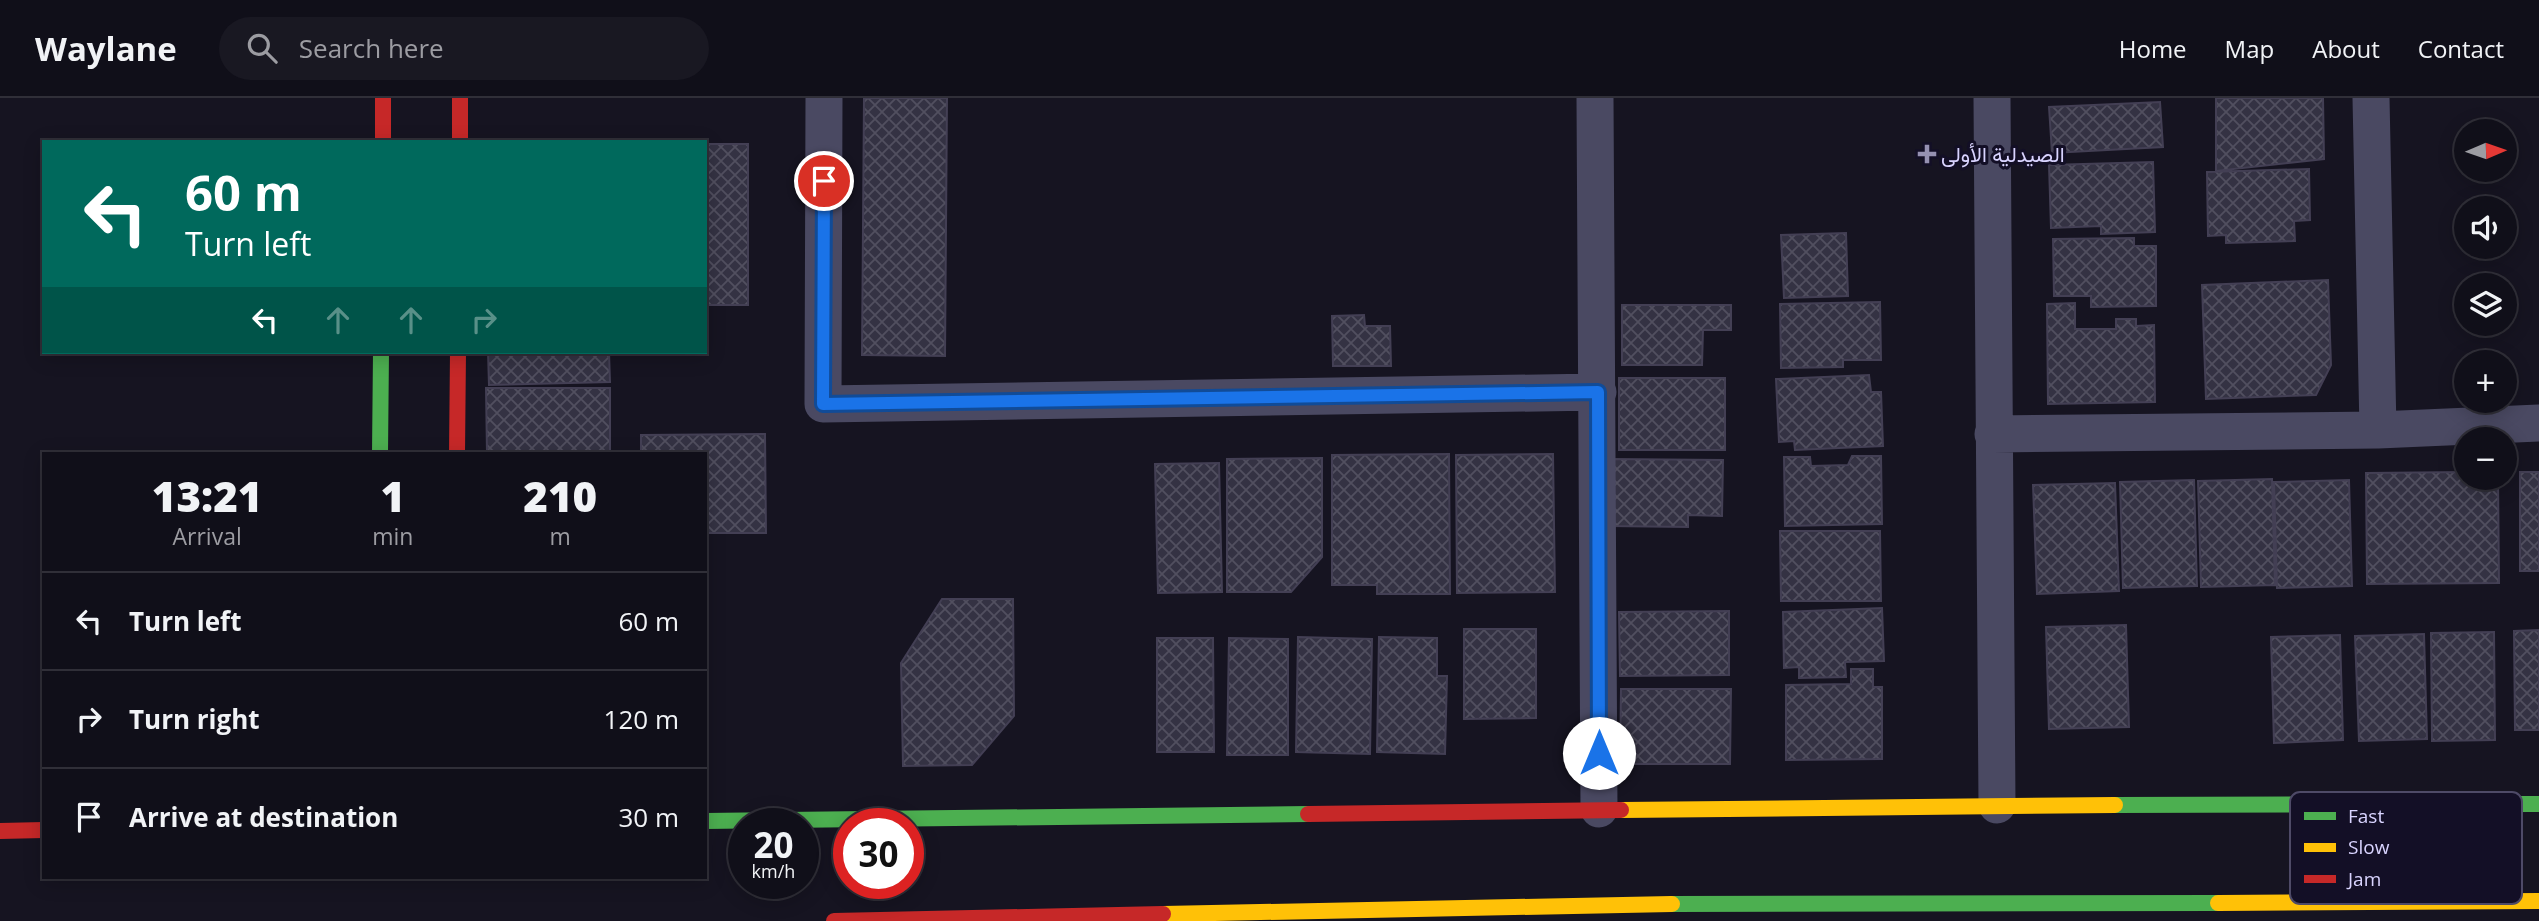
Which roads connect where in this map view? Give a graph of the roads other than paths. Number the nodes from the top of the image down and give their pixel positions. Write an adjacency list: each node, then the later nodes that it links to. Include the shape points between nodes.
1 (383, 98): 7 (main road)
2 (460, 98): 8 (main road)
3 (824, 98): 11 (street, via 823,404)
4 (1595, 98): 11 (street)
5 (1992, 98): 14 (street)
6 (2371, 98): 13 (street)
7 (383, 140)
8 (460, 140)
9 (381, 354): 15 (main road)
10 (458, 354): 16 (main road)
11 (1598, 392): 19 (street)
12 (2539, 424): 13 (street)
13 (2378, 430): 14 (street)
14 (1993, 434): 18 (street)
15 (380, 452)
16 (457, 452)
17 (2290, 804): 18 (main road)
18 (1997, 805): 19 (main road)
19 (1599, 809): 20 (main road)
20 (707, 821)
21 (42, 830): 22 (main road)
22 (0, 831)
23 (2290, 903): 24 (main road)
24 (1711, 912): 25 (main road)
25 (1316, 915): 26 (main road)
26 (834, 921)

